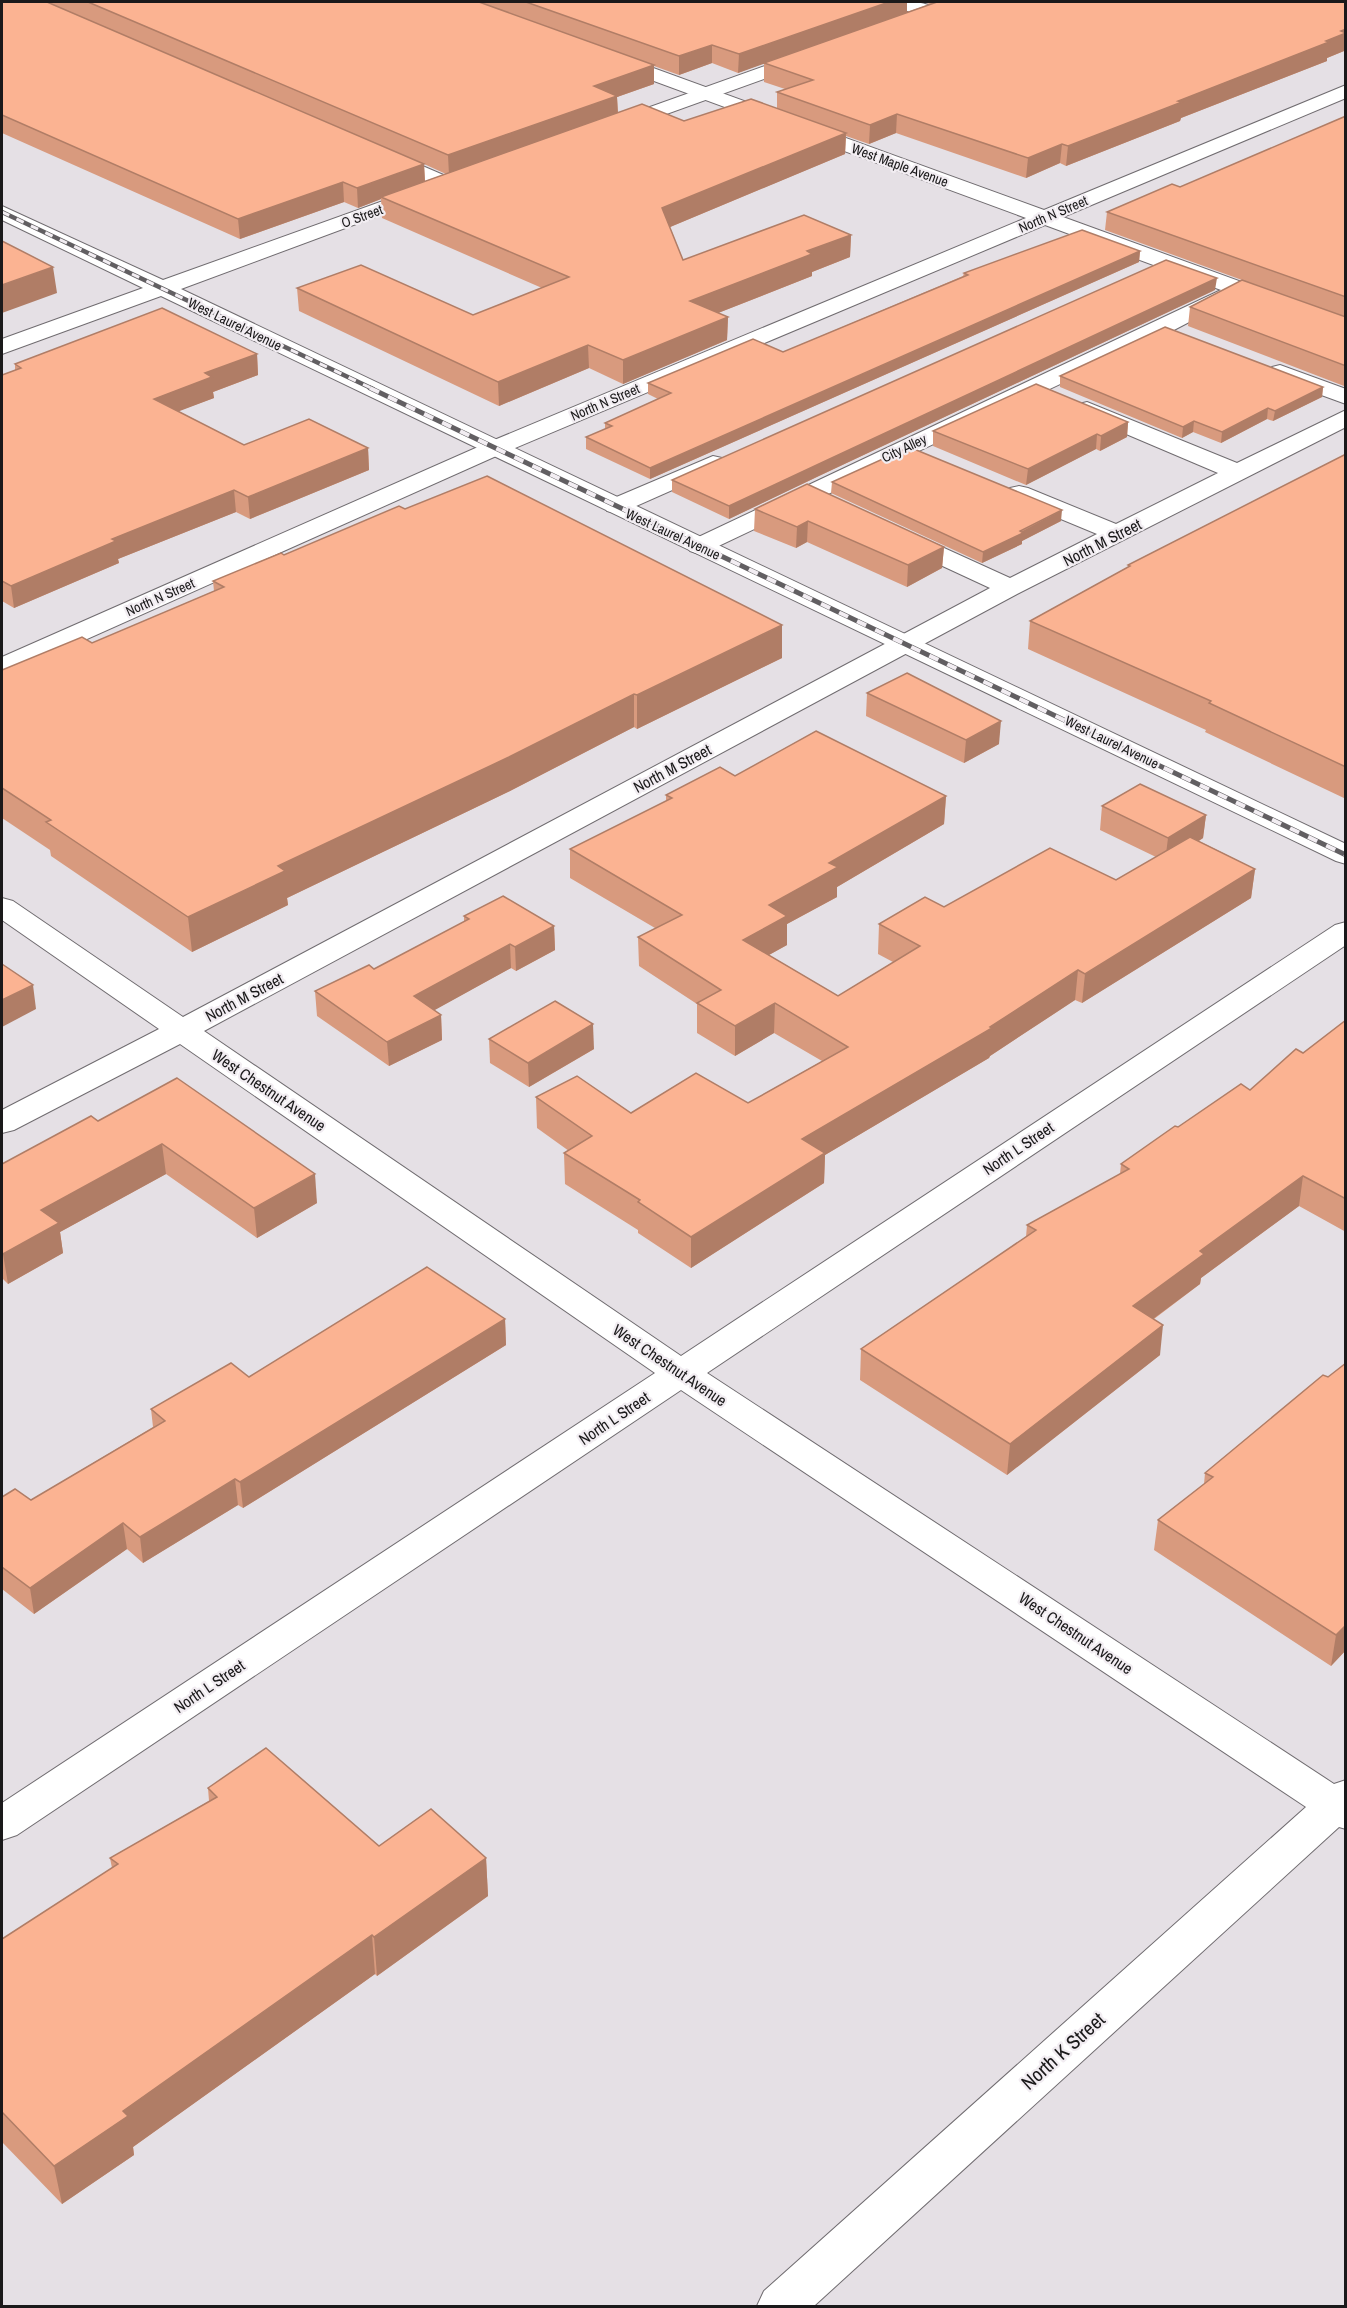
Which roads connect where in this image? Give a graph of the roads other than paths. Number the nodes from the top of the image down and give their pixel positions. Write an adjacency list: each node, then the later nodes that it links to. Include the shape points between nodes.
1 (897, 2): 3 (street)
2 (950, 5): 3 (street)
3 (930, 12): 4 (street)
4 (896, 25)
5 (830, 49): 8 (street)
6 (597, 54): 8 (street, West Maple Avenue)
7 (1346, 92): 14 (street, North N Street)
8 (707, 94): 9 (street); 14 (street, West Maple Avenue)
9 (599, 132)
10 (363, 146): 12 (street)
11 (470, 176): 12 (street, O Street)
12 (448, 184): 17 (street, O Street)
13 (2, 212): 17 (street, West Laurel Avenue)
14 (1045, 218): 15 (street, West Maple Avenue); 28 (street, North N Street)
15 (1166, 261): 16 (street); 18 (street, West Maple Avenue)
16 (1133, 276)
17 (163, 289): 22 (street, O Street); 28 (street, West Laurel Avenue)
18 (1239, 289): 19 (street, City Alley); 20 (street, West Maple Avenue)
19 (1164, 327): 21 (street); 24 (street, City Alley)
20 (1346, 328)
21 (1196, 339)
22 (2, 347)
23 (1260, 364): 25 (street)
24 (1035, 387): 27 (street, City Alley); 31 (street)
25 (1346, 397)
26 (1346, 417): 31 (street, North M Street)
27 (907, 446): 30 (street); 33 (street, City Alley)
28 (495, 448): 34 (street, West Laurel Avenue); 41 (street, North N Street)
29 (734, 453): 34 (street)
30 (938, 459)
31 (1237, 472): 37 (street, North M Street)
32 (1002, 486): 37 (street)
33 (805, 493): 35 (street); 38 (street, City Alley)
34 (616, 506): 38 (street, West Laurel Avenue)
35 (837, 508)
36 (880, 528): 39 (street)
37 (1118, 534): 39 (street, North M Street)
38 (699, 546): 40 (street, West Laurel Avenue)
39 (1010, 588): 40 (street, North M Street)
40 (907, 643): 42 (street, West Laurel Avenue); 45 (street, North M Street)
41 (2, 667)
42 (1346, 855)
43 (2, 907): 45 (street, West Chestnut Avenue)
44 (1346, 931): 47 (street, North L Street)
45 (182, 1030): 46 (street, North M Street); 47 (street, West Chestnut Avenue)
46 (2, 1123)
47 (681, 1373): 48 (street, West Chestnut Avenue); 49 (street, North L Street)
48 (1342, 1805): 50 (street, North K Street)
49 (2, 1824)
50 (780, 2307)

